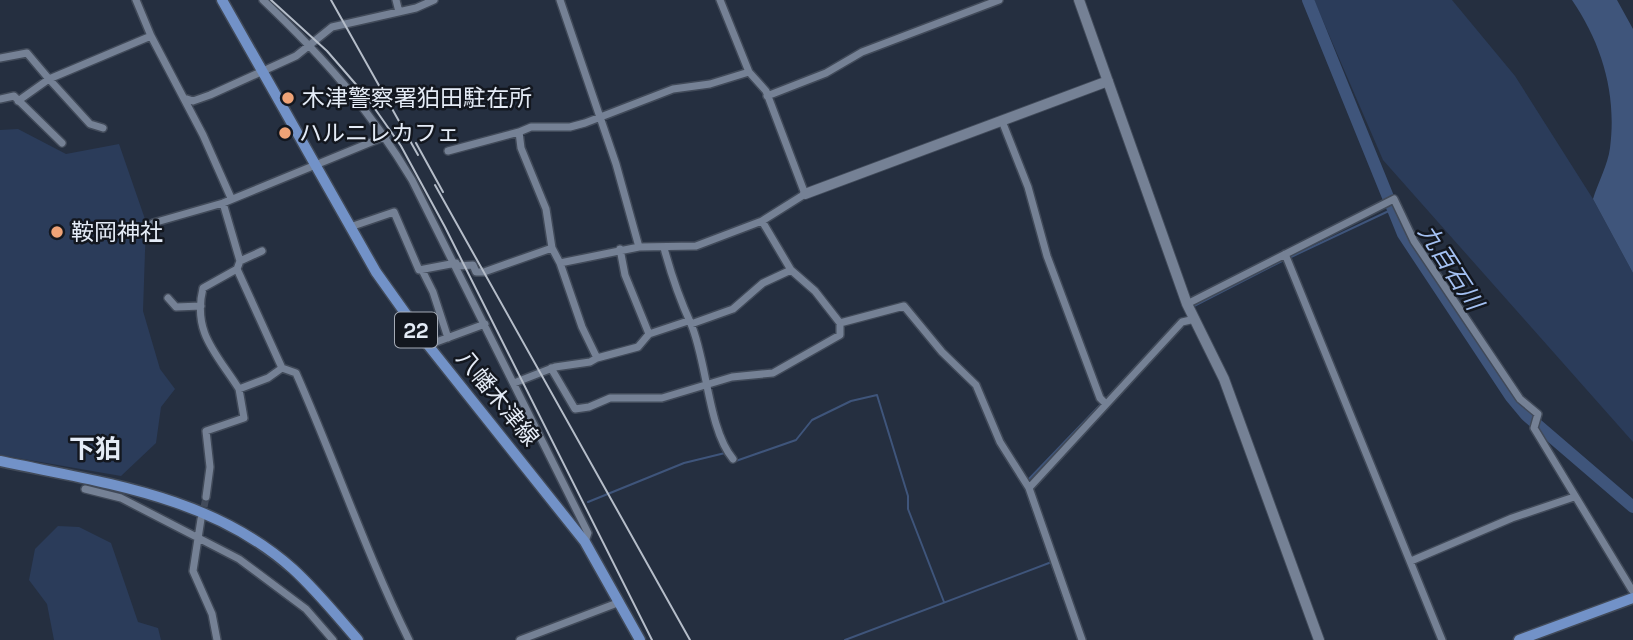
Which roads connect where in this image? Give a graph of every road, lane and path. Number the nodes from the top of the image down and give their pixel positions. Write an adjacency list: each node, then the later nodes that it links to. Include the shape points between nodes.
1 (136, 0): 11 (street)
2 (222, 0): 14 (main road, 八幡木津線 / 22)
3 (263, 0): 12 (street)
4 (396, 0): 10 (street)
5 (434, 0): 10 (street)
6 (560, 0): 22 (street)
7 (720, 0): 15 (street)
8 (999, 0): 18 (street, via 862,52 826,73)
9 (1079, 0): 17 (street)
10 (399, 12): 12 (street, via 332,27)
11 (151, 37): 16 (street); 19 (street)
12 (311, 46): 14 (street); 26 (street, via 354,92)
13 (0, 58): 16 (street, via 27,53)
14 (262, 71): 19 (street, via 193,101); 29 (main road, 八幡木津線 / 22)
15 (749, 72): 18 (street); 22 (street, via 673,89)
16 (49, 79): 21 (street); 24 (street, via 90,124)
17 (1108, 81): 23 (street); 48 (street)
18 (767, 96): 30 (street)
19 (184, 98): 31 (street)
20 (0, 99): 21 (street, via 14,96)
21 (18, 101): 27 (street)
22 (598, 116): 25 (street, via 570,127 542,126); 36 (street)
23 (1002, 121): 30 (street); 63 (street, via 1028,187 1047,256)
24 (103, 128)
25 (519, 132): 28 (street); 37 (street, via 546,209)
26 (386, 136): 29 (street); 43 (street)
27 (62, 143)
28 (448, 150)
29 (314, 166): 31 (street); 35 (main road, 八幡木津線 / 22)
30 (805, 194): 33 (street)
31 (231, 198): 32 (street)
32 (223, 203): 34 (street); 44 (street)
33 (762, 221): 38 (street, via 711,242); 46 (street)
34 (153, 223)
35 (349, 228): 45 (street, via 397,214); 56 (main road, 八幡木津線 / 22)
36 (639, 247): 38 (street); 39 (street)
37 (552, 248): 42 (street); 43 (street, via 484,272 476,272 473,265)
38 (664, 248): 51 (street)
39 (620, 249): 42 (street); 54 (street, via 625,275)
40 (262, 251): 44 (street)
41 (1285, 255): 48 (street); 69 (street, via 1394,199 1413,241 1520,399 1538,414 1534,428); 73 (street)
42 (561, 263): 57 (street)
43 (457, 264): 45 (street); 53 (street)
44 (238, 265): 49 (street, via 204,288); 58 (street)
45 (422, 270): 55 (street)
46 (791, 270): 51 (street, via 762,283 733,309); 52 (street)
47 (168, 298): 49 (street, via 176,307)
48 (1187, 304): 50 (street)
49 (201, 306): 62 (street, via 206,344)
50 (1195, 319): 63 (street, via 1182,322); 84 (street, via 1233,402)
51 (690, 322): 54 (street); 61 (street)
52 (840, 323): 61 (street, via 840,335 780,371); 66 (street, via 904,306 976,385 1000,442)
53 (485, 324): 55 (street); 60 (street)
54 (649, 334): 57 (street, via 638,347)
55 (448, 338): 56 (street)
56 (428, 345): 72 (main road, 八幡木津線 / 22)
57 (597, 358): 59 (street)
58 (282, 368): 62 (street); 80 (street, via 296,373 374,570)
59 (551, 368): 60 (street); 61 (street, via 575,409 615,397 662,398)
60 (514, 383): 72 (street, via 588,533)
61 (706, 384): 64 (street)
62 (239, 389): 68 (street, via 244,418 206,431 210,467)
63 (1106, 404): 66 (street)
64 (733, 459)
65 (0, 461): 77 (main road, via 134,487 202,512 291,567)
66 (1029, 488): 83 (street)
67 (85, 489): 71 (street, via 121,498)
68 (206, 497)
69 (1574, 497): 73 (street); 74 (street)
70 (201, 519): 71 (street)
71 (197, 539): 78 (street, via 193,571 212,614); 79 (street, via 239,559 288,593)
72 (585, 542): 76 (main road, 八幡木津線 / 22)
73 (1411, 561): 85 (street)
74 (1632, 590)
75 (1633, 598): 86 (main road)
76 (620, 601): 81 (street); 82 (main road, 八幡木津線 / 22)
77 (357, 639)
78 (217, 640)
79 (333, 640)
80 (409, 640)
81 (520, 640)
82 (640, 640)
83 (1082, 640)
84 (1319, 640)
85 (1442, 640)
86 (1519, 640)

